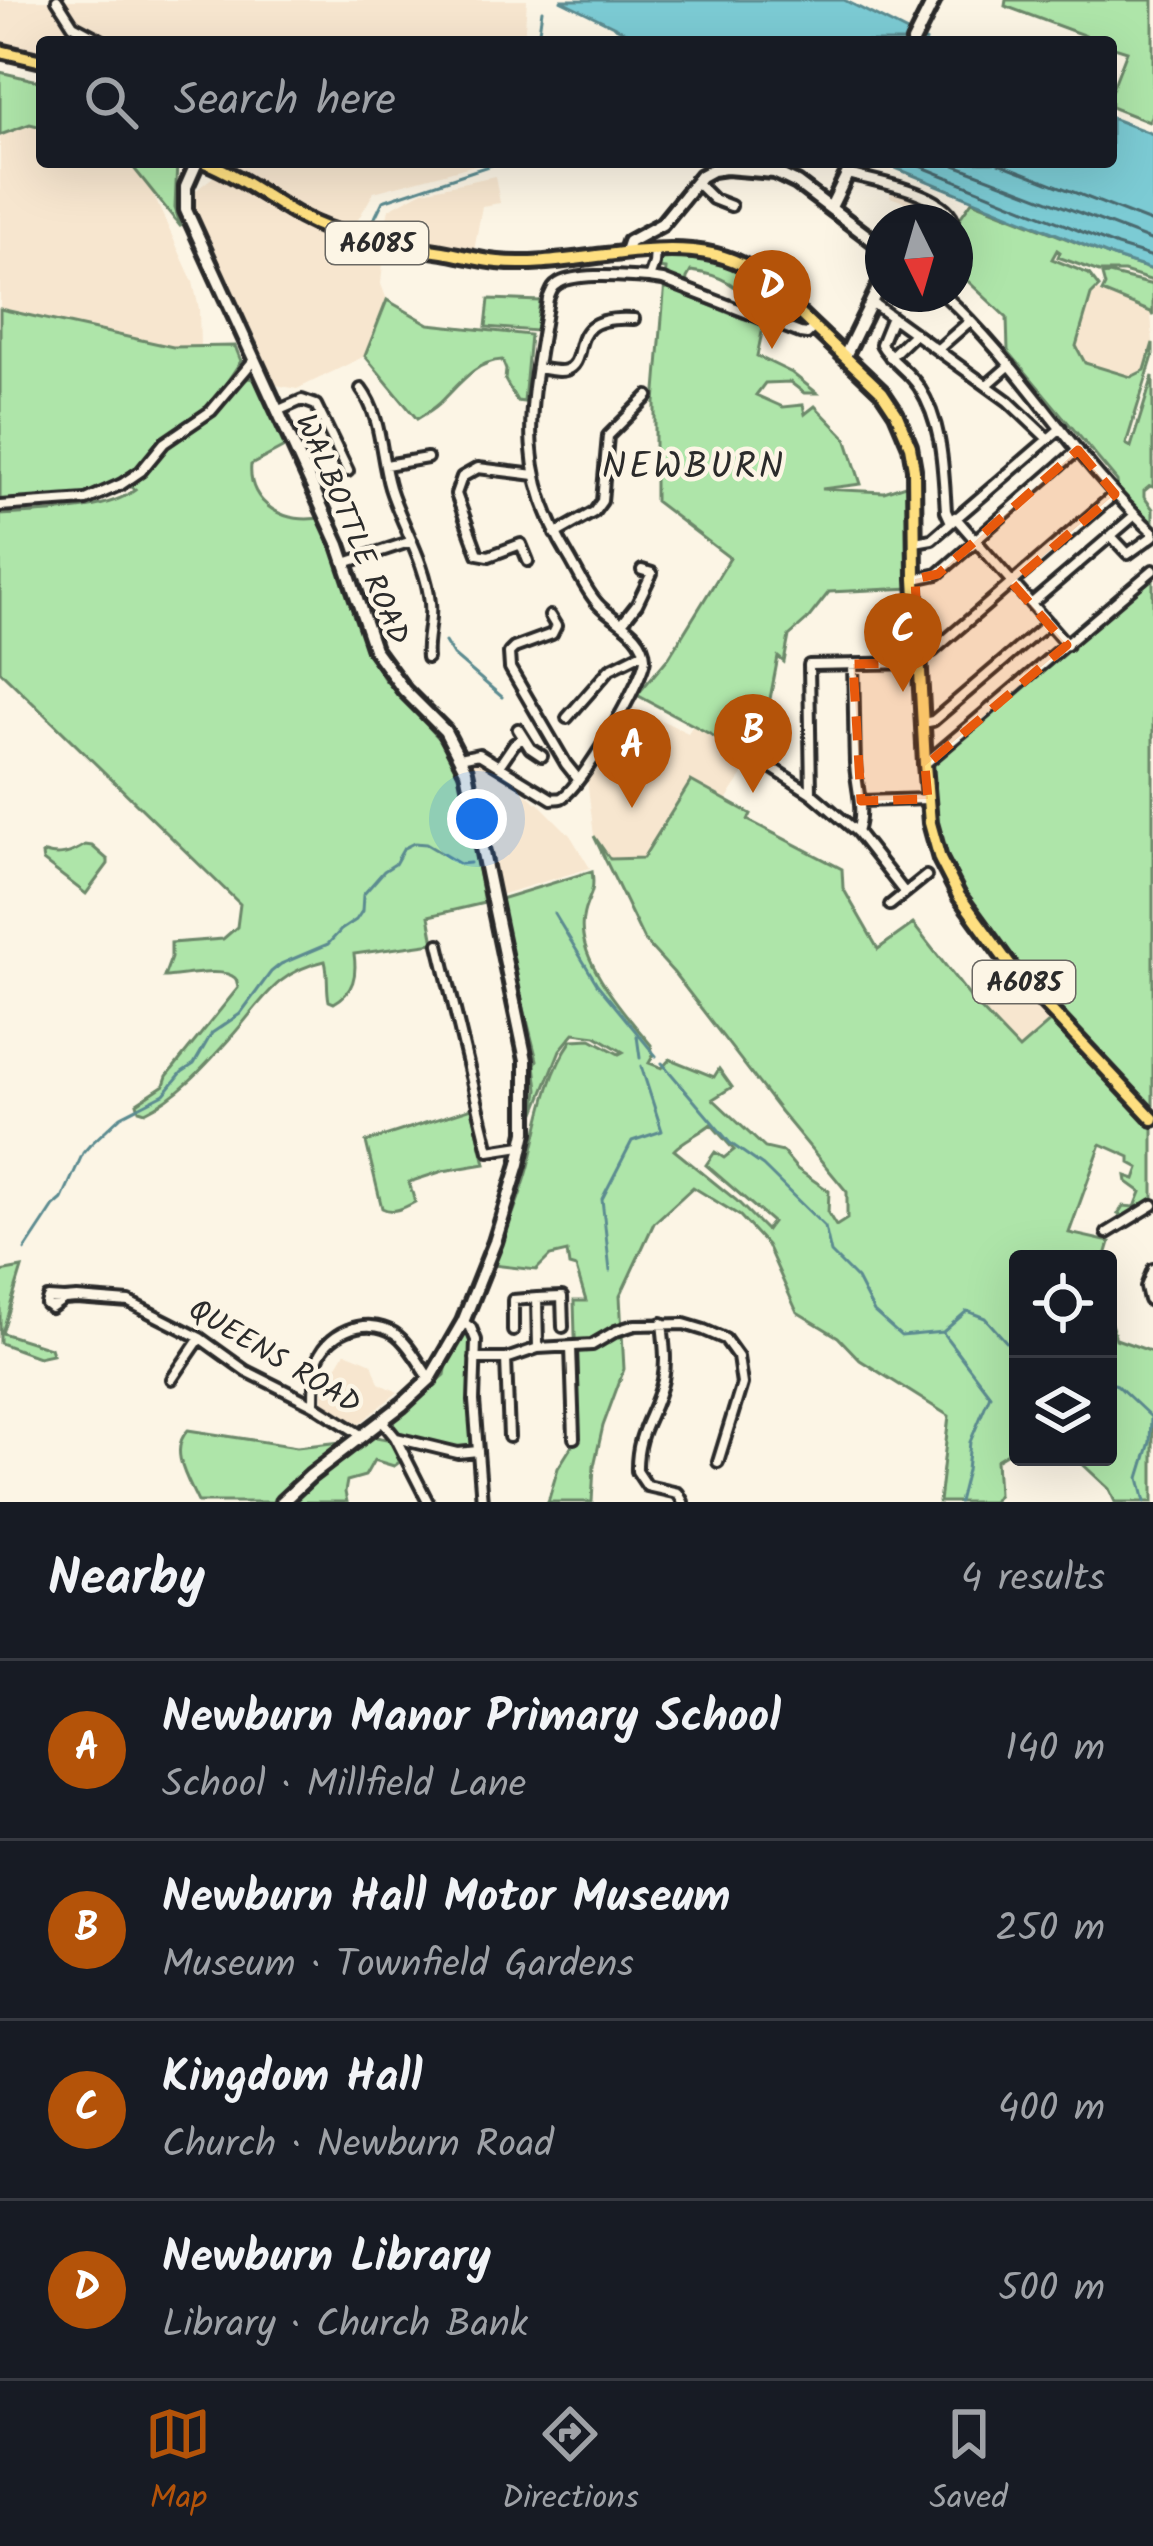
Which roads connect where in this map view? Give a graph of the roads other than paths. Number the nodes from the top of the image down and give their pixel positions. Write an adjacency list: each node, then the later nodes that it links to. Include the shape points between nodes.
1 (57, 0): 3 (street, via 73,25)
2 (934, 0): 4 (street)
3 (94, 36)
4 (916, 36)
5 (0, 51): 6 (main road)
6 (36, 60)
7 (197, 168): 29 (street, WALBOTTLE ROAD, via 184,203)
8 (216, 168): 16 (main road, A6085, via 304,219 364,241 500,262)
9 (850, 168): 11 (street); 13 (street)
10 (696, 182): 12 (street); 13 (street, via 718,168 774,172); 16 (street)
11 (940, 204)
12 (730, 206)
13 (830, 208): 14 (street)
14 (865, 234)
15 (655, 250): 16 (main road, A6085); 17 (street); 24 (main road, A6085, via 738,262)
16 (626, 251)
17 (649, 278): 24 (street, via 800,333); 31 (street, via 558,284 548,299)
18 (866, 312): 27 (street)
19 (886, 312): 21 (street)
20 (961, 312): 23 (street)
21 (892, 316): 25 (street); 28 (street, via 881,344)
22 (634, 320): 31 (street, via 592,326 568,370)
23 (970, 321): 26 (street); 30 (street)
24 (814, 327): 27 (main road, A6085)
25 (915, 333): 26 (street); 28 (street)
26 (938, 349): 32 (street)
27 (845, 356): 54 (main road, A6085, via 882,392 906,436)
28 (890, 357): 48 (street, via 930,409)
29 (254, 360): 37 (street, WALBOTTLE ROAD); 46 (street, via 211,411 122,484 86,500)
30 (1010, 365): 32 (street); 38 (street)
31 (537, 368): 44 (street)
32 (987, 385): 39 (street)
33 (361, 389): 36 (street)
34 (378, 393): 36 (street)
35 (647, 396): 50 (street, via 608,436 601,505)
36 (371, 405): 42 (street)
37 (278, 411): 43 (street, via 302,400 316,405); 56 (street, WALBOTTLE ROAD)
38 (1061, 428): 39 (street); 40 (street)
39 (1047, 438): 48 (street)
40 (1078, 450): 45 (street); 52 (street)
41 (427, 458): 42 (street)
42 (386, 465): 53 (street)
43 (348, 471)
44 (535, 475): 50 (street); 55 (street, via 478,468 462,477 456,494 478,554 521,544)
45 (1115, 494): 47 (street); 60 (street)
46 (0, 506)
47 (1135, 515): 49 (street); 51 (street)
48 (953, 520): 52 (street); 54 (street)
49 (1153, 534): 51 (street, via 1128,554)
50 (555, 535): 63 (street, via 596,602)
51 (1111, 536): 61 (street)
52 (976, 540): 59 (street, via 938,574); 60 (street)
53 (412, 541): 56 (street); 67 (street, via 427,582)
54 (915, 542): 59 (main road, A6085)
55 (528, 561)
56 (345, 562): 74 (street, WALBOTTLE ROAD, via 377,656 446,731)
57 (642, 569): 63 (street, via 652,573 648,586)
58 (1153, 570): 65 (street)
59 (915, 579): 68 (main road, A6085)
60 (1012, 583): 61 (street); 68 (street)
61 (1031, 604): 64 (street)
62 (550, 616): 77 (street, via 552,634 514,647 510,668)
63 (622, 623): 66 (street)
64 (1048, 623): 65 (street); 71 (street)
65 (1066, 645): 75 (street)
66 (644, 652): 70 (street, via 610,669); 77 (street, via 630,700)
67 (428, 658)
68 (919, 659): 69 (street); 71 (main road, A6085)
69 (853, 664): 78 (street, via 808,664); 80 (street)
70 (566, 718)
71 (922, 723): 75 (main road, A6085)
72 (542, 756): 76 (street, via 520,733)
73 (755, 757): 78 (street)
74 (460, 758): 76 (street, via 479,754); 87 (street, WALBOTTLE ROAD, via 526,1060)
75 (925, 764): 79 (main road, A6085)
76 (500, 766): 77 (street, via 557,800)
77 (578, 779)
78 (812, 794): 81 (street)
79 (928, 799): 80 (street); 86 (main road, A6085, via 940,859 959,896 1006,960)
80 (861, 801): 81 (street)
81 (857, 832): 83 (street)
82 (926, 876): 83 (street)
83 (905, 893): 84 (street)
84 (890, 904)
85 (440, 944): 87 (street, via 489,1151)
86 (1153, 1118)
87 (521, 1146): 94 (street, WALBOTTLE ROAD)
88 (1153, 1205): 89 (street)
89 (1107, 1233)
90 (1153, 1269): 93 (street, via 1146,1293)
91 (537, 1298): 96 (street, via 562,1297); 97 (street, via 513,1300); 100 (street)
92 (64, 1299): 98 (street, QUEENS ROAD, via 129,1302)
93 (1153, 1302)
94 (463, 1322): 101 (street, via 476,1340); 104 (street, WALBOTTLE ROAD)
95 (662, 1323): 99 (street); 112 (street, via 725,1340 737,1357 742,1384 719,1456); 113 (street, via 663,1381 637,1456)
96 (563, 1327)
97 (511, 1328)
98 (200, 1338): 103 (street); 105 (street, QUEENS ROAD)
99 (571, 1347): 100 (street); 110 (street)
100 (538, 1348): 102 (street)
101 (475, 1359): 102 (street); 111 (street)
102 (506, 1359): 109 (street)
103 (172, 1379)
104 (430, 1379): 105 (street, via 397,1334 356,1327 323,1349); 106 (street)
105 (314, 1405): 107 (street, QUEENS ROAD)
106 (382, 1421): 107 (street); 108 (street)
107 (361, 1435): 114 (street)
108 (395, 1437): 111 (street); 115 (street)
109 (509, 1437)
110 (574, 1438)
111 (478, 1451): 116 (street)
112 (734, 1455)
113 (647, 1486): 117 (street); 118 (street, via 678,1493)
114 (282, 1502)
115 (428, 1502)
116 (482, 1502)
117 (640, 1502)
118 (683, 1502)

